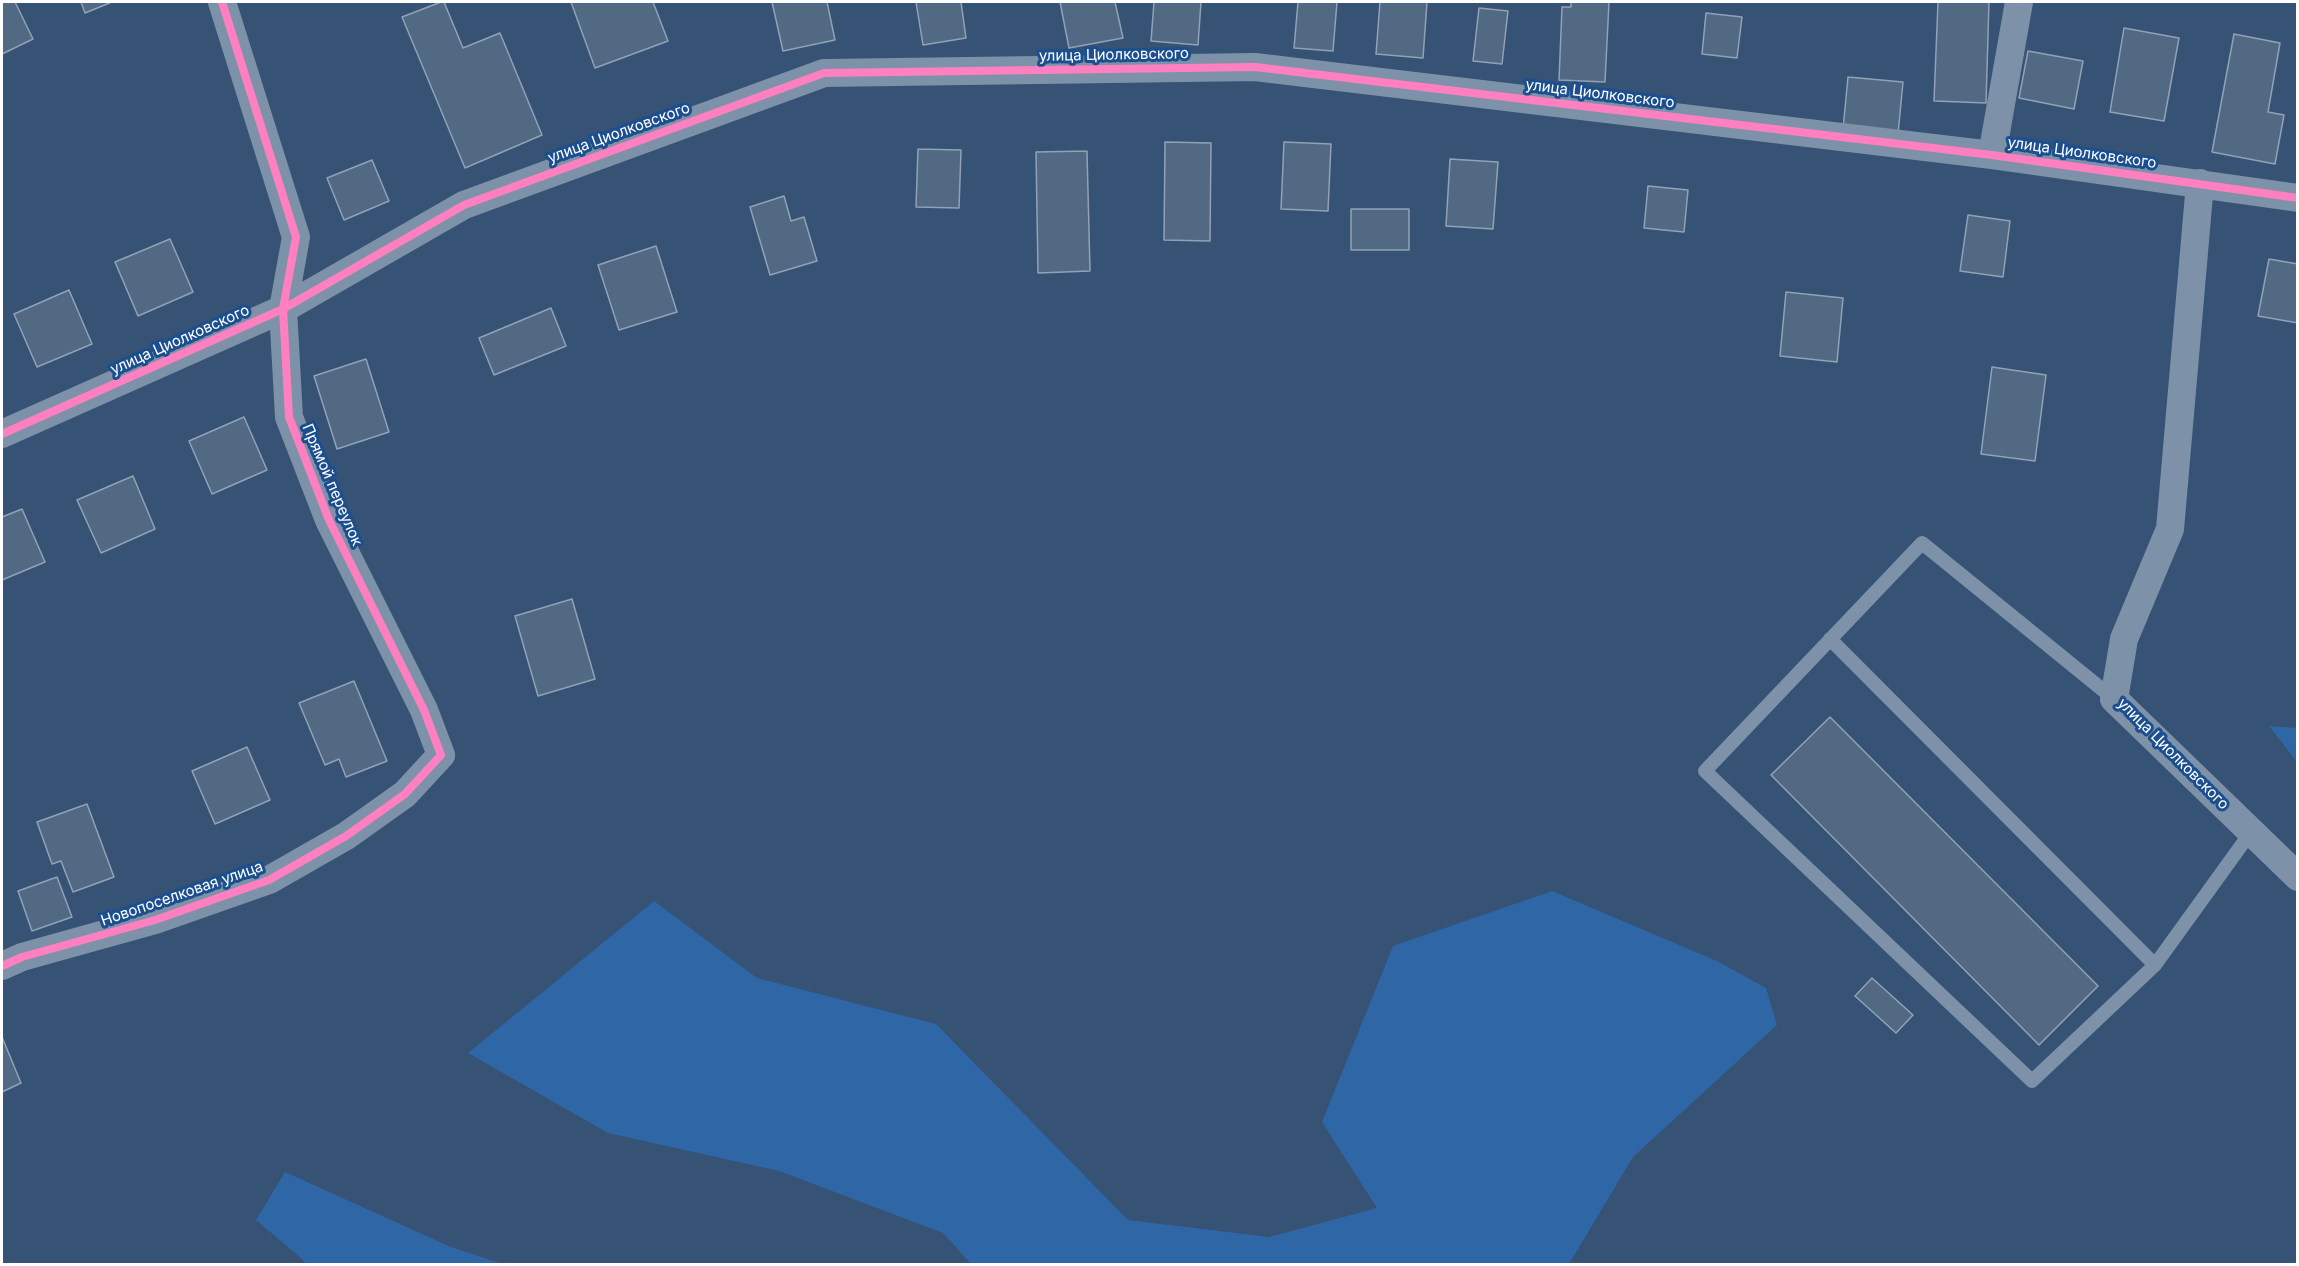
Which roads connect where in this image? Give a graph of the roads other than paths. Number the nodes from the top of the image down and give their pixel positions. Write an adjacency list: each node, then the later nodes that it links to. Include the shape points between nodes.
1 (222, 2): 6 (street, Прямой переулок, via 296,237)
2 (2019, 2): 3 (street)
3 (1992, 154): 4 (street, улица Циолковского); 6 (street, улица Циолковского, via 1255,67 824,73 464,205)
4 (2200, 183): 5 (street, улица Циолковского); 9 (street, улица Циолковского, via 2170,529 2124,639)
5 (2298, 198)
6 (283, 309): 7 (street, улица Циолковского); 10 (street, Прямой переулок, via 289,417 329,520 424,710)
7 (2, 434)
8 (1830, 639): 9 (lane, via 1922,543); 13 (lane); 13 (lane, via 1705,771 2032,1081)
9 (2114, 699): 11 (street, улица Циолковского)
10 (441, 755): 14 (street, Новопоселковая улица, via 405,794 346,836 269,880 155,920)
11 (2251, 832): 12 (street, улица Циолковского); 13 (lane)
12 (2298, 877)
13 (2155, 965)
14 (2, 966)

